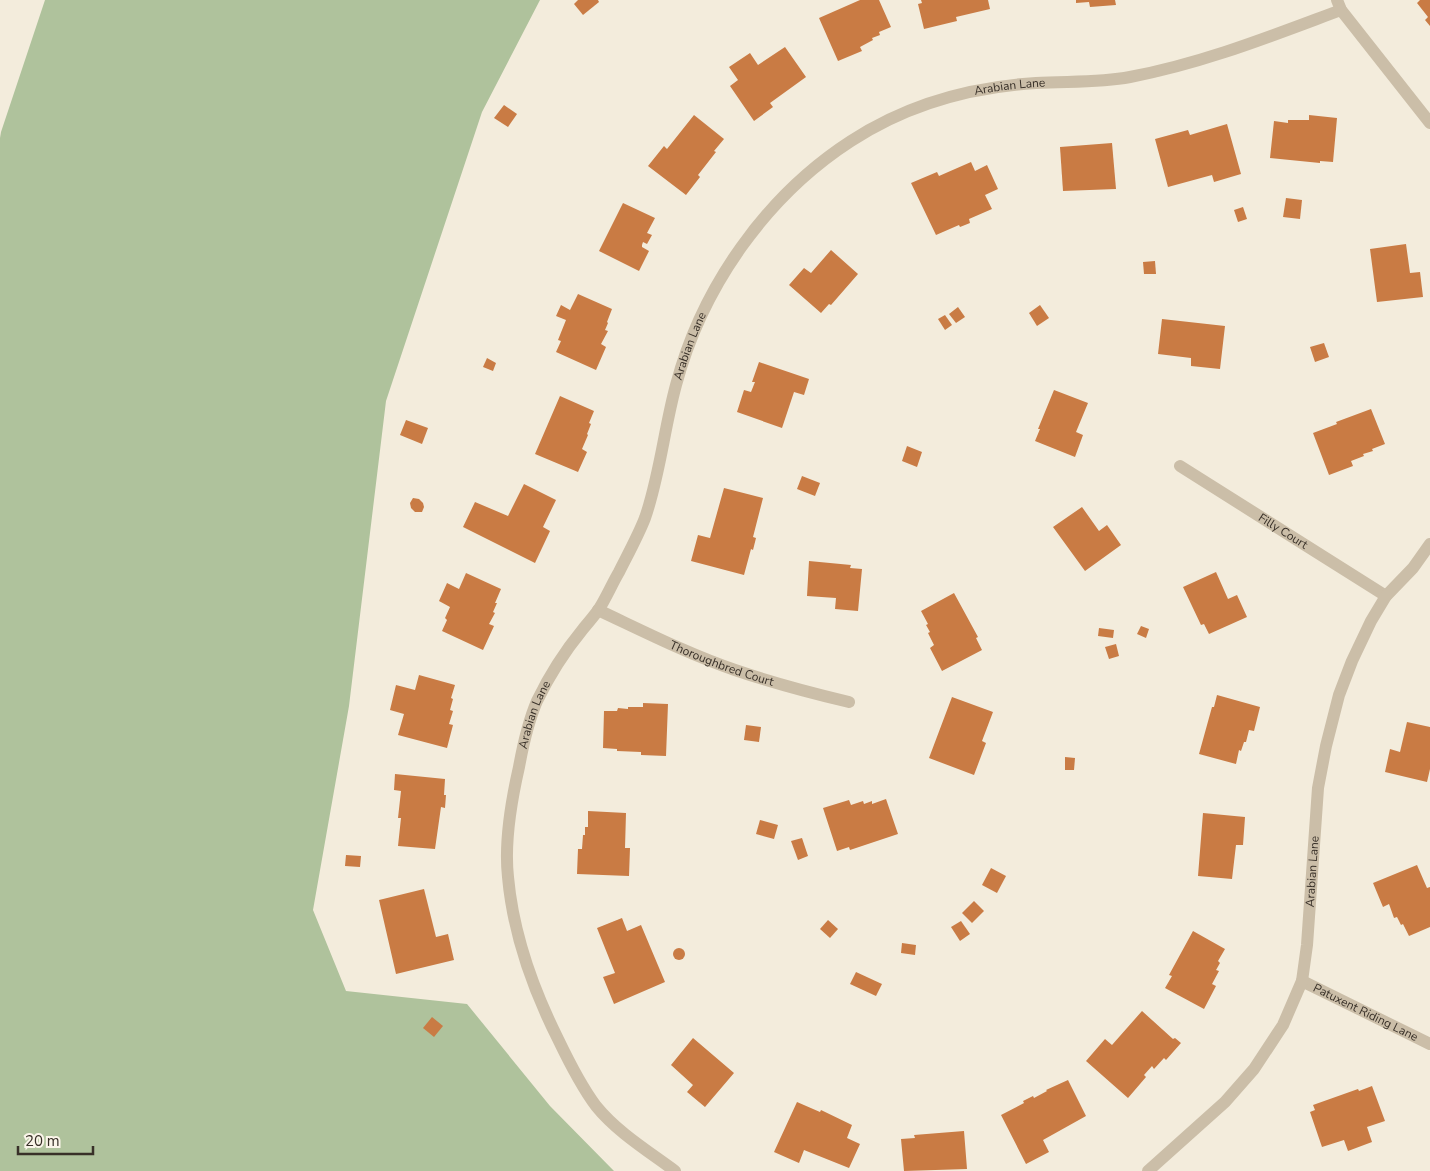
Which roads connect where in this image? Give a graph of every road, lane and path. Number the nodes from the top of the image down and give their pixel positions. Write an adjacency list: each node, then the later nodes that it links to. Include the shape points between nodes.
1 (1339, 5): 2 (street, Arabian Lane); 6 (street, Arabian Lane, via 1215,57 1151,73 1092,81 985,88 944,98 878,124 816,166 783,196 758,225 713,291 676,382 644,521)
2 (1430, 123)
3 (1180, 466): 5 (street, Filly Court)
4 (1430, 544): 5 (street, Arabian Lane, via 1413,568)
5 (1386, 596): 8 (street, Arabian Lane, via 1352,661 1326,746 1318,788)
6 (598, 610): 7 (street, Thoroughbred Court, via 734,670); 10 (street, Arabian Lane, via 562,658 536,703 527,729 513,795 508,879 531,978 547,1017 588,1094 599,1110 631,1139)
7 (850, 702)
8 (1302, 981): 9 (street, Patuxent Riding Lane); 11 (street, Arabian Lane, via 1283,1025 1254,1069 1225,1102)
9 (1430, 1044)
10 (675, 1171)
11 (1148, 1171)

